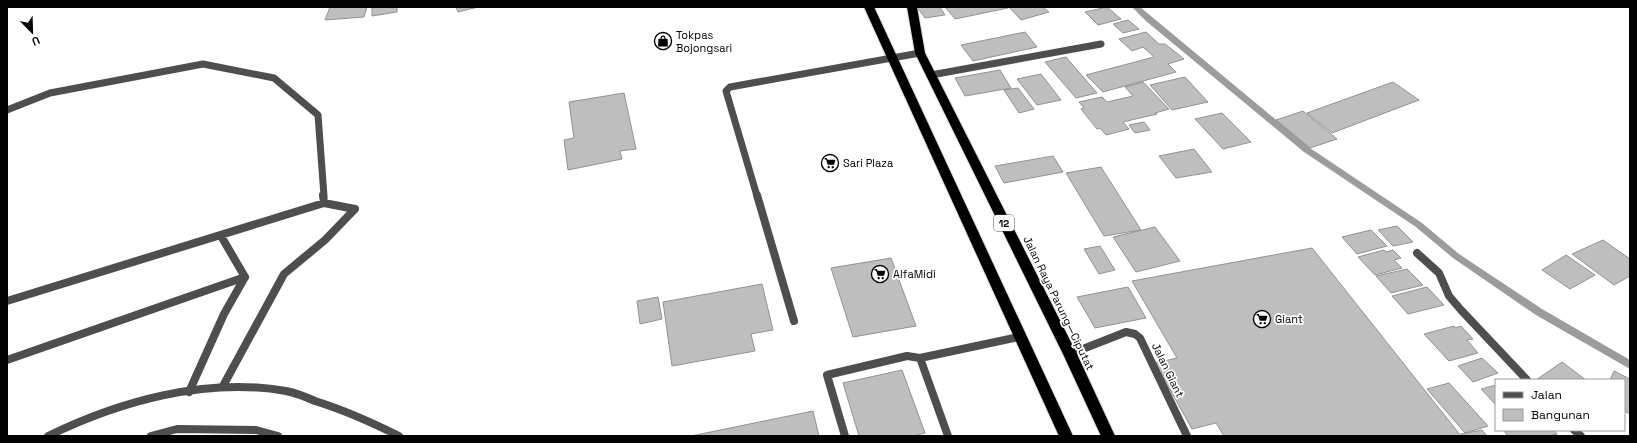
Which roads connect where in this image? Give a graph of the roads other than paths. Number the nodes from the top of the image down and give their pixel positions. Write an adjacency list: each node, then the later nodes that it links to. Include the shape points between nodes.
1 (869, 7): 5 (highway)
2 (912, 7): 4 (highway, Jalan Raya Parung—Ciputat / 12)
3 (1101, 44): 6 (street)
4 (920, 53): 5 (street); 6 (highway, Jalan Raya Parung—Ciputat / 12)
5 (892, 58): 13 (street, via 730,87 726,91); 14 (highway)
6 (931, 75): 15 (highway, Jalan Raya Parung—Ciputat / 12)
7 (7, 110): 8 (street, via 50,93 203,64 274,78 318,115)
8 (324, 203): 9 (street); 19 (street, via 355,209 325,240 284,274)
9 (221, 236): 11 (street); 12 (street)
10 (1417, 253): 18 (street, via 1439,274 1449,296 1461,310)
11 (245, 277): 17 (street); 20 (street, via 224,314)
12 (7, 301)
13 (794, 321)
14 (1019, 337): 16 (street); 27 (highway)
15 (1070, 354): 28 (highway, Jalan Raya Parung—Ciputat / 12); 29 (street, Jalan Giant, via 1126,332 1135,334 1140,338)
16 (920, 358): 25 (street, via 907,356 827,375); 26 (street)
17 (7, 360)
18 (1526, 379)
19 (223, 386): 20 (street); 24 (street, via 287,390 352,413)
20 (189, 392): 21 (street, via 156,397 83,419)
21 (48, 436)
22 (151, 436): 23 (street, via 177,428 256,430)
23 (278, 436)
24 (399, 436)
25 (846, 436)
26 (948, 436)
27 (1066, 436)
28 (1108, 436)
29 (1187, 436)

